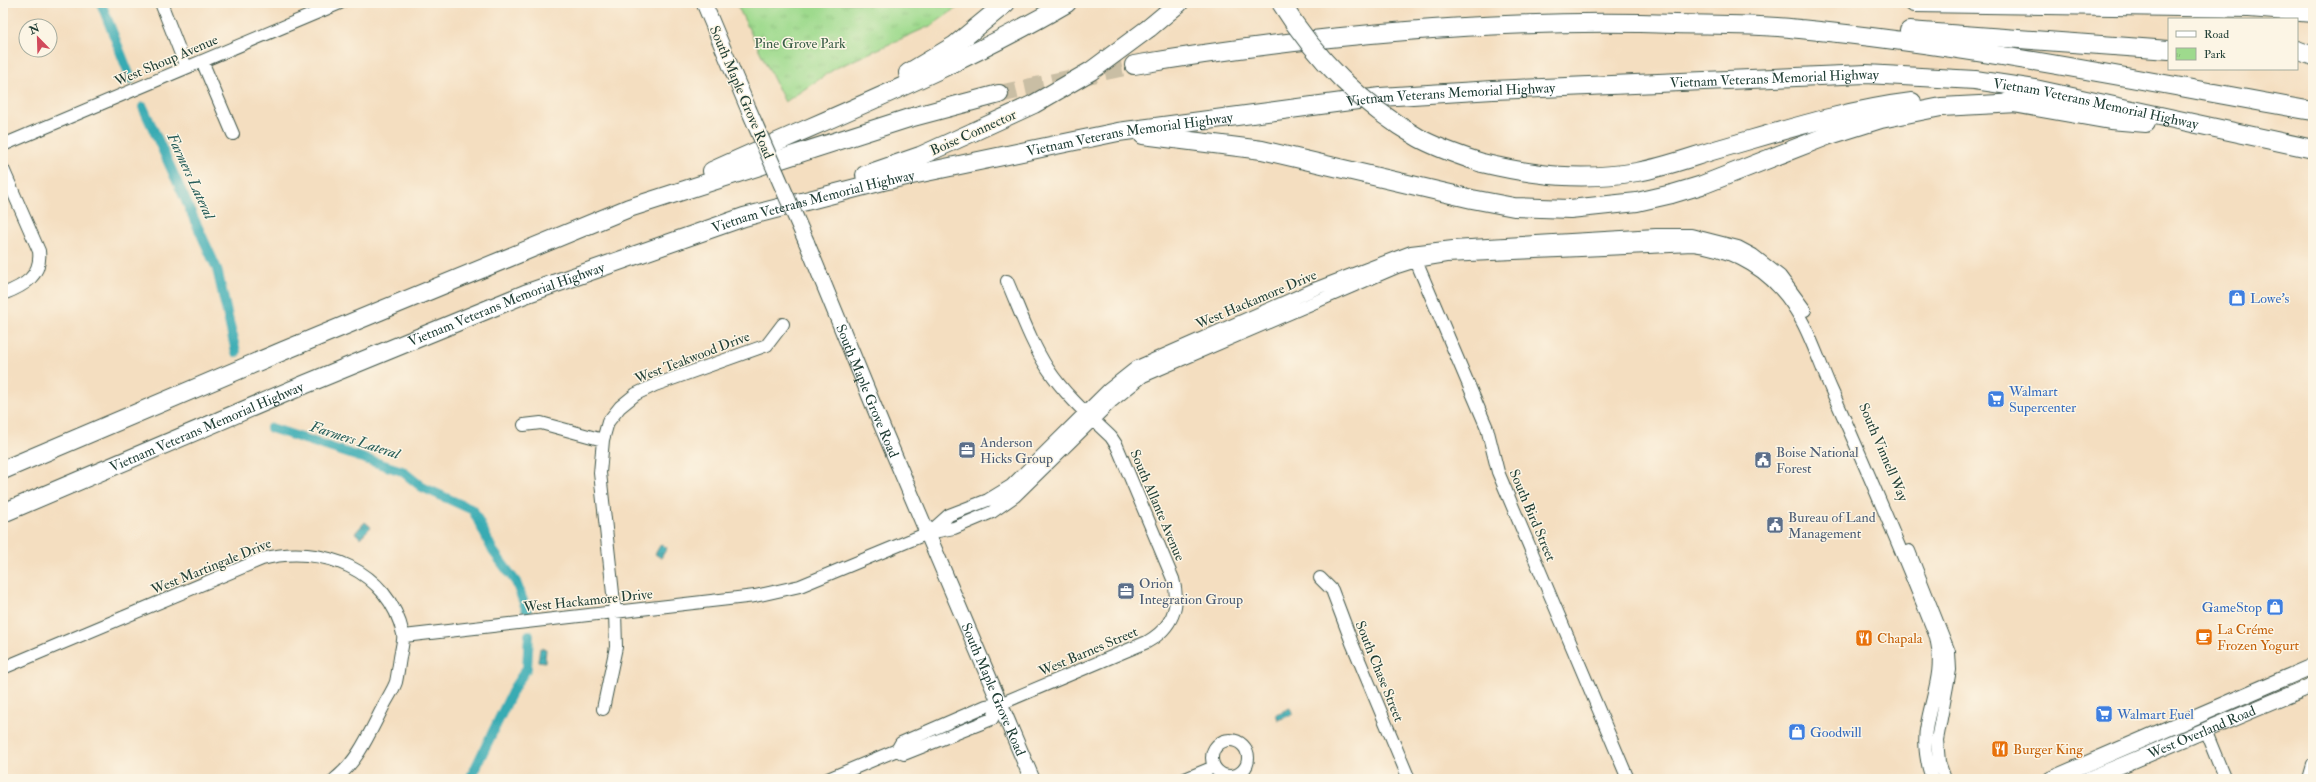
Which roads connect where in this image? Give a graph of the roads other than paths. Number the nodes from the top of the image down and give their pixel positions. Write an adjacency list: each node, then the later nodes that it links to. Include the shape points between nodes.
1 (161, 3): 20 (street)
2 (340, 3): 18 (street, West Shoup Avenue)
3 (704, 3): 45 (main road, South Maple Grove Road, bridge)
4 (1006, 3): 23 (highway, via 955,45)
5 (1067, 3): 23 (highway, via 1018,32 957,62)
6 (1179, 3): 32 (highway, Boise Connector, bridge, via 1091,70 1047,97 920,156)
7 (1281, 3): 22 (highway, bridge, via 1296,27 1322,58 1375,109 1420,139 1482,163 1527,174 1567,177 1638,172 1820,120 1882,106 1940,98)
8 (1914, 3): 9 (highway)
9 (2131, 6): 10 (highway); 11 (highway)
10 (2313, 12)
11 (2196, 18)
12 (1798, 28): 13 (highway, via 1880,29); 19 (highway, Vietnam Veterans Memorial Highway, via 1618,22 1429,28 1240,47); 24 (highway, Vietnam Veterans Memorial Highway, via 1981,52)
13 (2168, 50)
14 (2298, 50): 15 (highway)
15 (2313, 56)
16 (2298, 59): 17 (highway)
17 (2313, 60)
18 (202, 61): 20 (street, West Shoup Avenue); 27 (street)
19 (1134, 65)
20 (186, 67): 28 (street, West Shoup Avenue)
21 (999, 94): 31 (highway, via 909,118)
22 (2018, 103): 25 (highway, via 2110,120); 26 (highway, via 1941,107 1881,119 1827,136 1702,185 1672,194 1637,202 1570,209 1514,207 1262,150)
23 (849, 109): 31 (highway)
24 (2313, 111)
25 (2218, 130): 26 (highway, Vietnam Veterans Memorial Highway, via 2020,87 1967,80 1866,74 1380,97); 29 (highway, Vietnam Veterans Memorial Highway)
26 (1118, 132): 32 (highway, Vietnam Veterans Memorial Highway, via 883,181)
27 (233, 134)
28 (3, 145)
29 (2313, 149)
30 (3, 169): 37 (street, via 39,251 40,260 38,270 21,287)
31 (629, 208): 43 (highway, via 283,350)
32 (744, 217): 44 (highway, Vietnam Veterans Memorial Highway, via 518,297)
33 (1656, 240): 34 (street, West Hackamore Drive); 39 (street, South Vinnell Way, via 1707,246 1734,256 1760,270 1782,291 1799,315)
34 (1529, 249): 35 (street, West Hackamore Drive); 40 (street, West Hackamore Drive, via 1430,249 1393,258 1159,356 1123,376)
35 (1416, 261): 40 (street, West Hackamore Drive, via 1152,371); 65 (street, South Bird Street, via 1486,428 1498,472)
36 (1007, 281): 40 (street, South Allante Avenue, via 1040,355 1059,383)
37 (3, 294)
38 (783, 324): 42 (street, West Teakwood Drive, via 767,345 636,394 620,407 608,422)
39 (1828, 372): 66 (street, South Vinnell Way, via 1936,637 1940,668 1926,738 1928,767); 67 (street, South Vinnell Way, via 1948,645 1950,670 1939,720 1937,749)
40 (1089, 416): 45 (street, West Hackamore Drive, via 1006,504 954,528); 47 (street, South Allante Avenue, via 1117,446 1173,579 1176,594)
41 (524, 425): 42 (street, via 540,423)
42 (603, 440): 48 (street, West Teakwood Drive, via 600,473)
43 (3, 470)
44 (3, 513)
45 (928, 533): 48 (street, West Hackamore Drive, via 777,593); 54 (main road, South Maple Grove Road)
46 (1320, 578): 64 (street, South Chase Street, via 1332,590)
47 (1175, 610): 54 (street, West Barnes Street, via 1165,629 1147,642)
48 (615, 612): 49 (street, West Hackamore Drive); 56 (street, West Teakwood Drive, via 616,647)
49 (404, 636): 51 (street, West Martingale Drive, via 395,610 382,590 367,576 322,557 303,553 281,554 262,559); 60 (street, via 396,682 361,750 345,771)
50 (2313, 666): 57 (main road, West Overland Road)
51 (3, 668)
52 (2313, 677): 55 (main road, via 2291,687)
53 (2313, 684): 55 (main road, West Overland Road)
54 (1000, 704): 61 (street, via 992,719 904,754 897,750); 62 (main road, South Maple Grove Road)
55 (2264, 706): 57 (main road, West Overland Road)
56 (603, 709)
57 (2202, 723): 68 (main road, West Overland Road); 69 (main road, West Overland Road, via 2146,747 2131,761); 70 (street)
58 (2313, 765): 71 (street)
59 (1214, 767): 63 (street)
60 (335, 779)
61 (828, 779)
62 (1032, 779)
63 (1185, 779)
64 (1409, 779)
65 (1628, 779)
66 (1932, 779)
67 (1945, 779)
68 (2051, 779)
69 (2089, 779)
70 (2225, 779)
71 (2309, 779)

